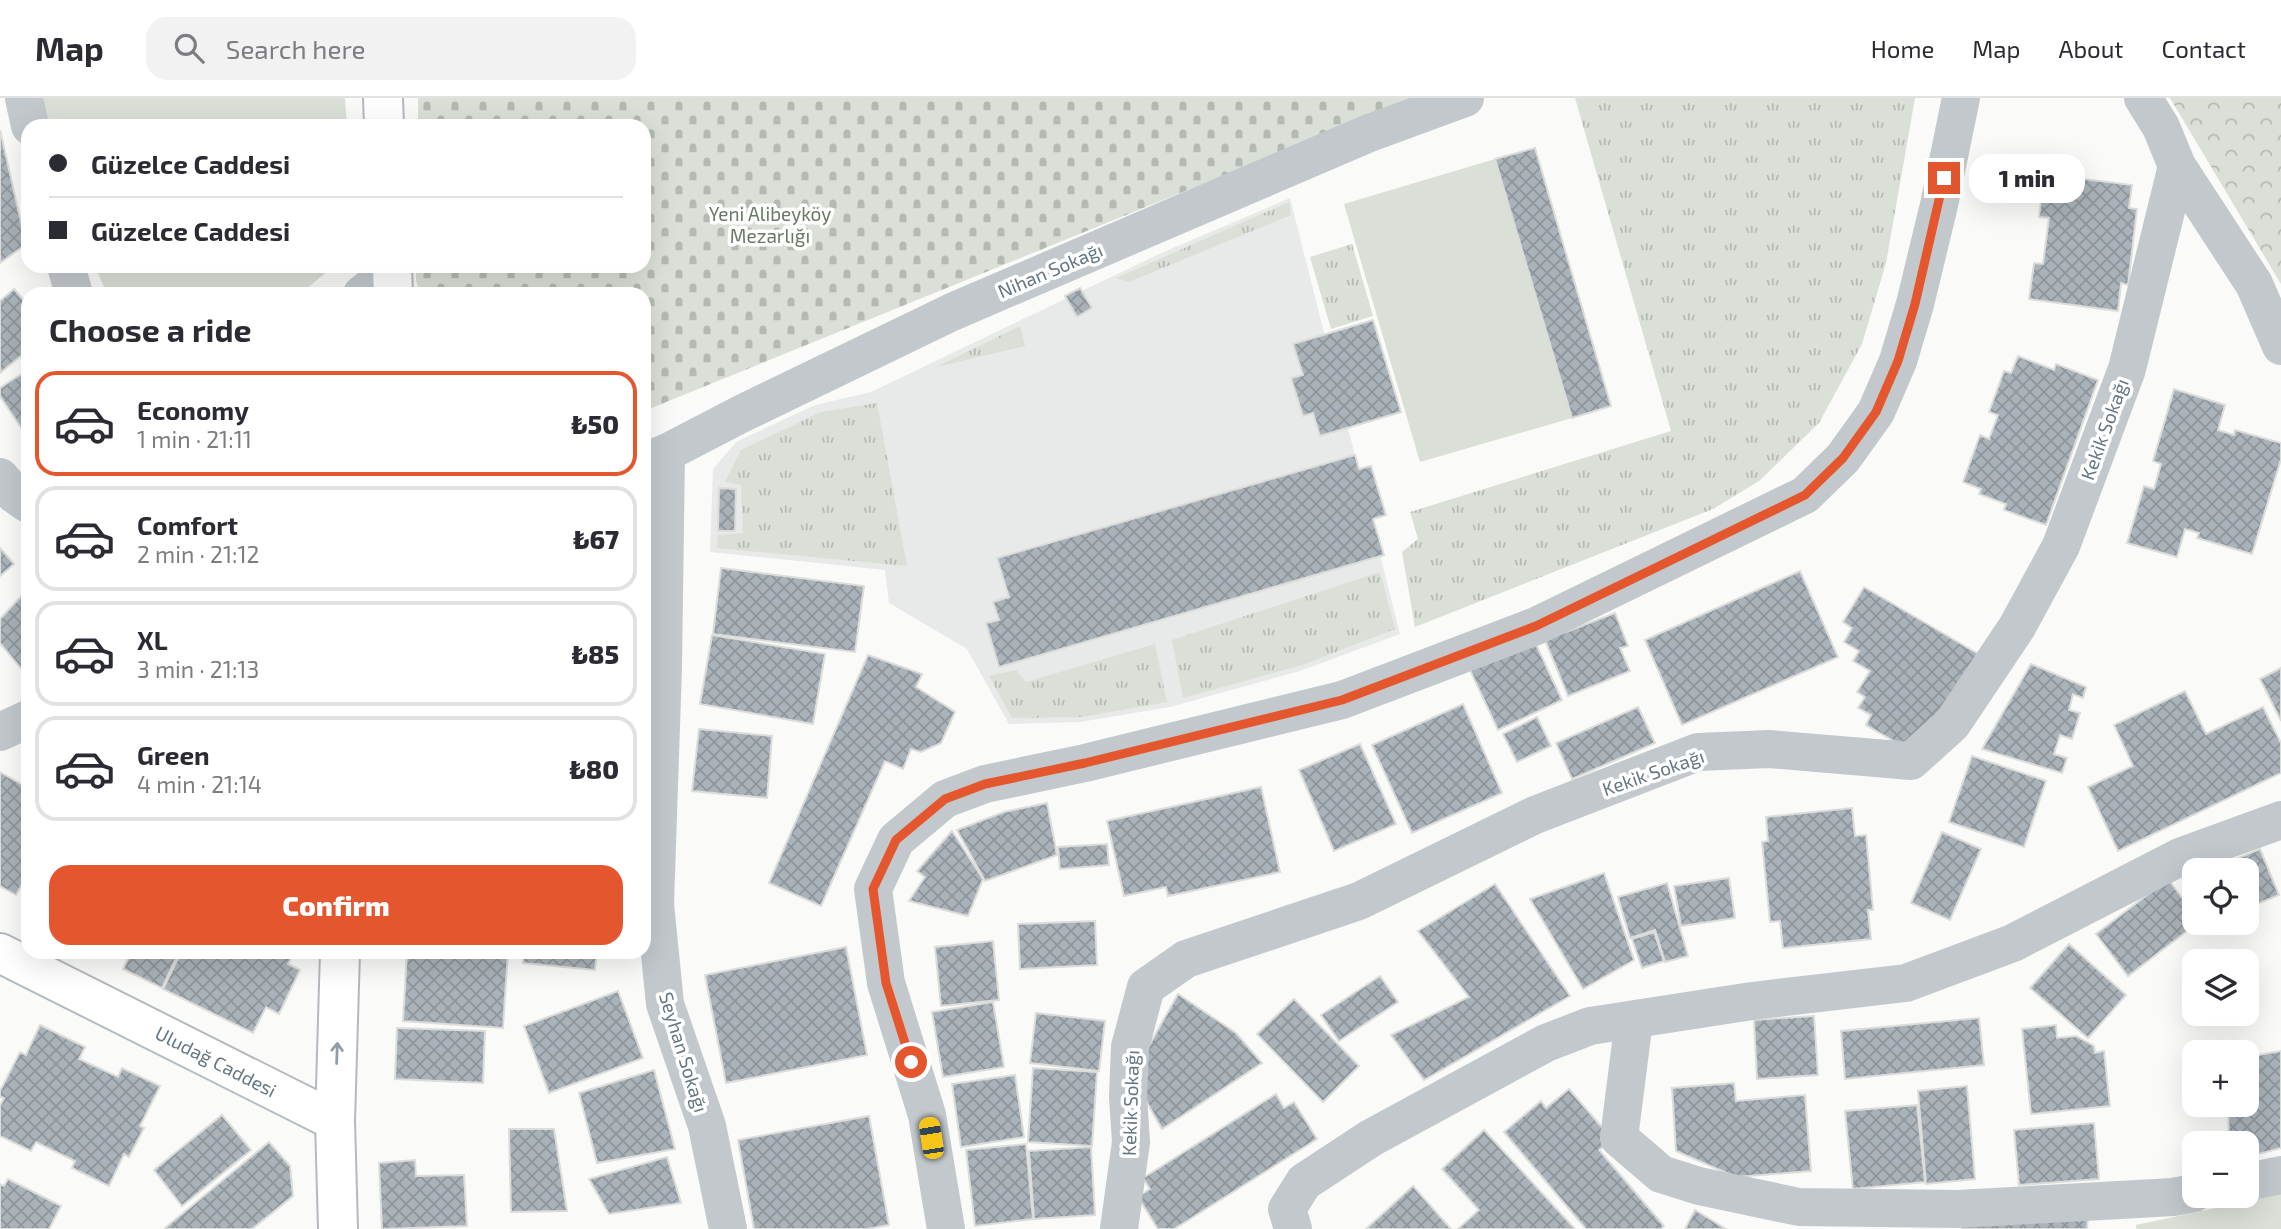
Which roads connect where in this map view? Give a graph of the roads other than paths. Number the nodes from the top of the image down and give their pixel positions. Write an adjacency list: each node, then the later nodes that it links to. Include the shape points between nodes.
1 (24, 98): 6 (street)
2 (383, 98): 7 (main road)
3 (1463, 98): 12 (street, Nihan Sokağı, via 1355,139 952,312)
4 (1961, 98): 27 (street, via 1939,205 1898,361 1876,412 1843,458 1805,495 1536,626 1342,700 985,784 945,799 896,840 873,889 886,983 928,1115)
5 (2143, 98): 8 (street)
6 (28, 119)
7 (384, 119)
8 (2177, 166): 11 (street, via 2254,284); 28 (street, Kekik Sokağı, via 2126,369 2061,547 2017,628 1952,724 1911,761 1769,749 1698,752 1535,815 1359,901 1186,959 1146,987 1130,1047 1131,1142)
9 (392, 277): 10 (street)
10 (374, 287)
11 (2281, 346)
12 (655, 457): 26 (street, Seyhan Sokağı, via 663,667 655,904 665,1004 707,1126)
13 (0, 477): 14 (street)
14 (21, 499)
15 (21, 722): 16 (street)
16 (0, 732)
17 (2281, 820): 20 (street, via 2182,856 2014,943 1906,983)
18 (0, 953): 21 (main road, Uludağ Caddesi)
19 (340, 959): 21 (main road, one-way to 19)
20 (1634, 1020): 24 (street, via 1619,1138 1661,1174 1800,1207 1958,1209); 29 (street, via 1590,1026 1546,1043 1371,1138 1304,1182 1287,1209)
21 (335, 1121): 25 (main road)
22 (2281, 1175): 23 (street)
23 (2259, 1180)
24 (2182, 1195)
25 (338, 1229)
26 (728, 1229)
27 (946, 1229)
28 (1119, 1229)
29 (1293, 1229)

